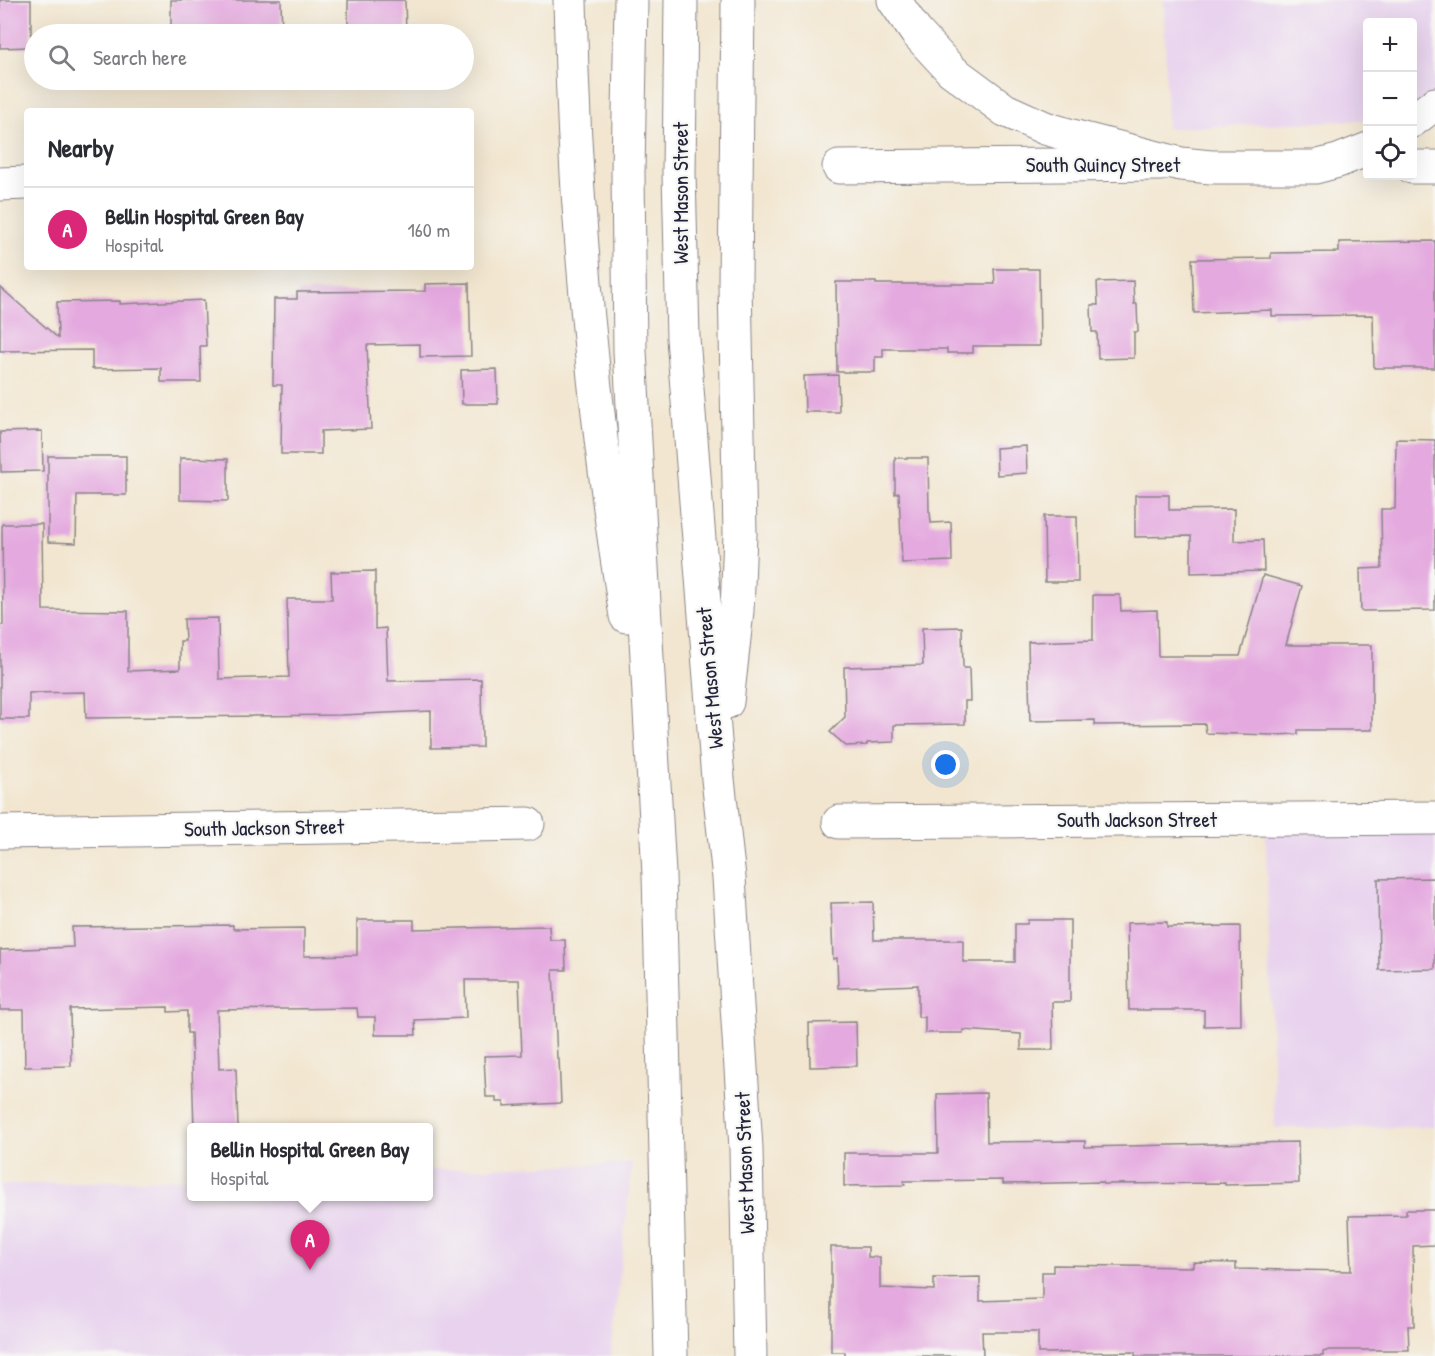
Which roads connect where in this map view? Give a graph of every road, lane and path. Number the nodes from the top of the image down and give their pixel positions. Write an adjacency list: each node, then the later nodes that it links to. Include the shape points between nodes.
1 (570, 0): 18 (main road, via 589,338 616,554)
2 (631, 0): 18 (main road, via 630,351)
3 (681, 0): 17 (main road, West Mason Street, via 679,173 683,338)
4 (738, 0): 17 (main road, via 735,284 740,534 737,611)
5 (894, 0): 9 (main road, via 916,32 951,70 1005,110 1045,128)
6 (1435, 104): 7 (main road)
7 (1417, 119)
8 (1363, 150): 11 (main road)
9 (1181, 164): 10 (main road, South Quincy Street); 11 (main road, South Quincy Street)
10 (839, 166)
11 (1315, 167): 12 (main road, South Quincy Street)
12 (1363, 167)
13 (1417, 167): 14 (main road)
14 (1435, 167)
15 (24, 183): 16 (main road)
16 (0, 184)
17 (718, 778): 24 (main road, West Mason Street, via 729,878 746,1148)
18 (653, 787): 23 (main road)
19 (1435, 818): 20 (main road, South Jackson Street)
20 (839, 822)
21 (528, 824): 22 (main road, South Jackson Street)
22 (0, 832)
23 (670, 1356)
24 (750, 1356)

